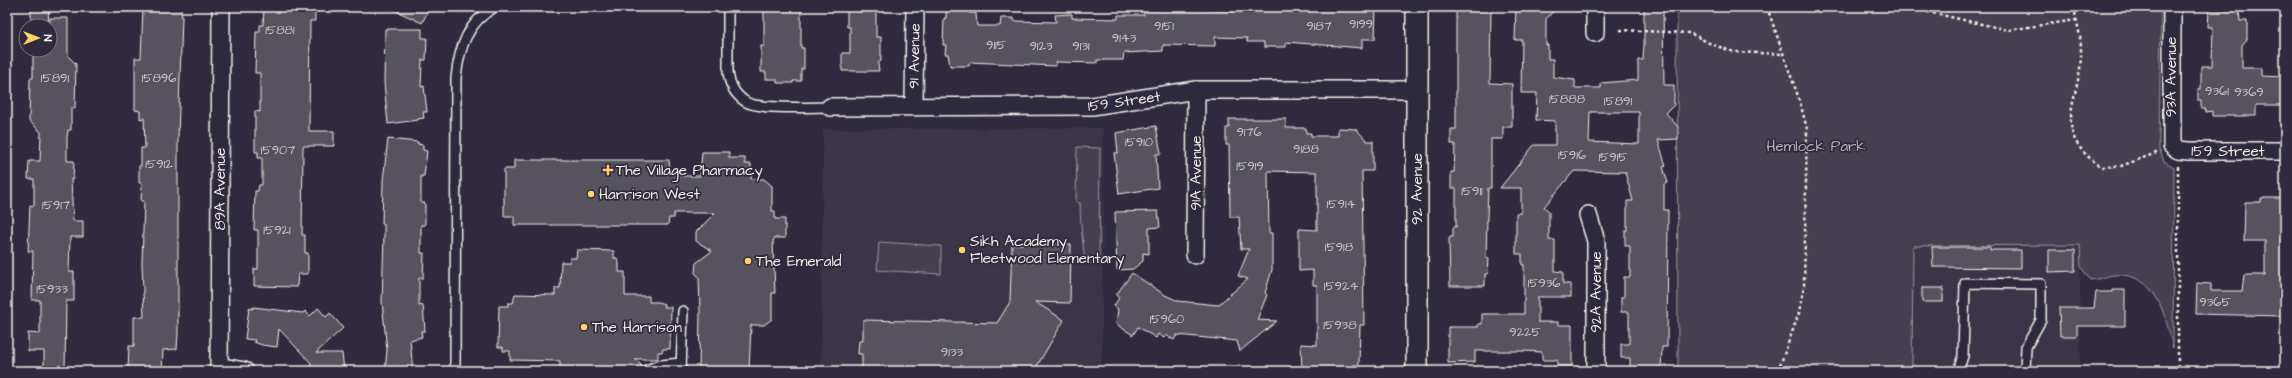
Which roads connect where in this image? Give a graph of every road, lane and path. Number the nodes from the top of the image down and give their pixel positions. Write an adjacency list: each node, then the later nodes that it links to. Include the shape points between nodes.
1 (221, 7): 27 (street, 89A Avenue)
2 (495, 7): 29 (lane, via 485,13 467,34 458,57)
3 (728, 7): 18 (lane, via 728,79 734,90 747,103)
4 (915, 7): 17 (street, 91 Avenue)
5 (1417, 7): 16 (street, 92 Avenue)
6 (1595, 7): 13 (street)
7 (1767, 7): 14 (path)
8 (1916, 7): 11 (path, via 2008,30)
9 (2074, 7): 11 (path)
10 (2172, 7): 19 (street, 93A Avenue)
11 (2076, 20): 19 (path, via 2081,50 2070,124 2076,143 2102,167 2111,167)
12 (1620, 30): 14 (path, via 1690,33 1734,52)
13 (1595, 33)
14 (1783, 54): 32 (path, via 1800,102 1807,137 1804,286 1800,313)
15 (1196, 90): 16 (street, 159 Street); 17 (street, 159 Street, via 1092,106); 22 (street, 91A Avenue)
16 (1417, 90): 30 (street, 92 Avenue)
17 (914, 106): 18 (street, 159 Street)
18 (830, 108)
19 (2172, 151): 20 (street, 159 Street); 26 (path)
20 (2285, 151)
21 (1588, 215): 31 (street, 92A Avenue, via 1596,241)
22 (1195, 255)
23 (682, 311): 24 (lane)
24 (681, 367): 25 (lane, via 661,364)
25 (646, 370)
26 (2178, 370)
27 (218, 371): 28 (street, 89A Avenue, via 228,368)
28 (245, 371)
29 (455, 371)
30 (1417, 371)
31 (1596, 371)
32 (1778, 371)
33 (1958, 371): 34 (lane, via 1963,356 1965,283 2041,284 2041,320 2026,347)
34 (2025, 371)

